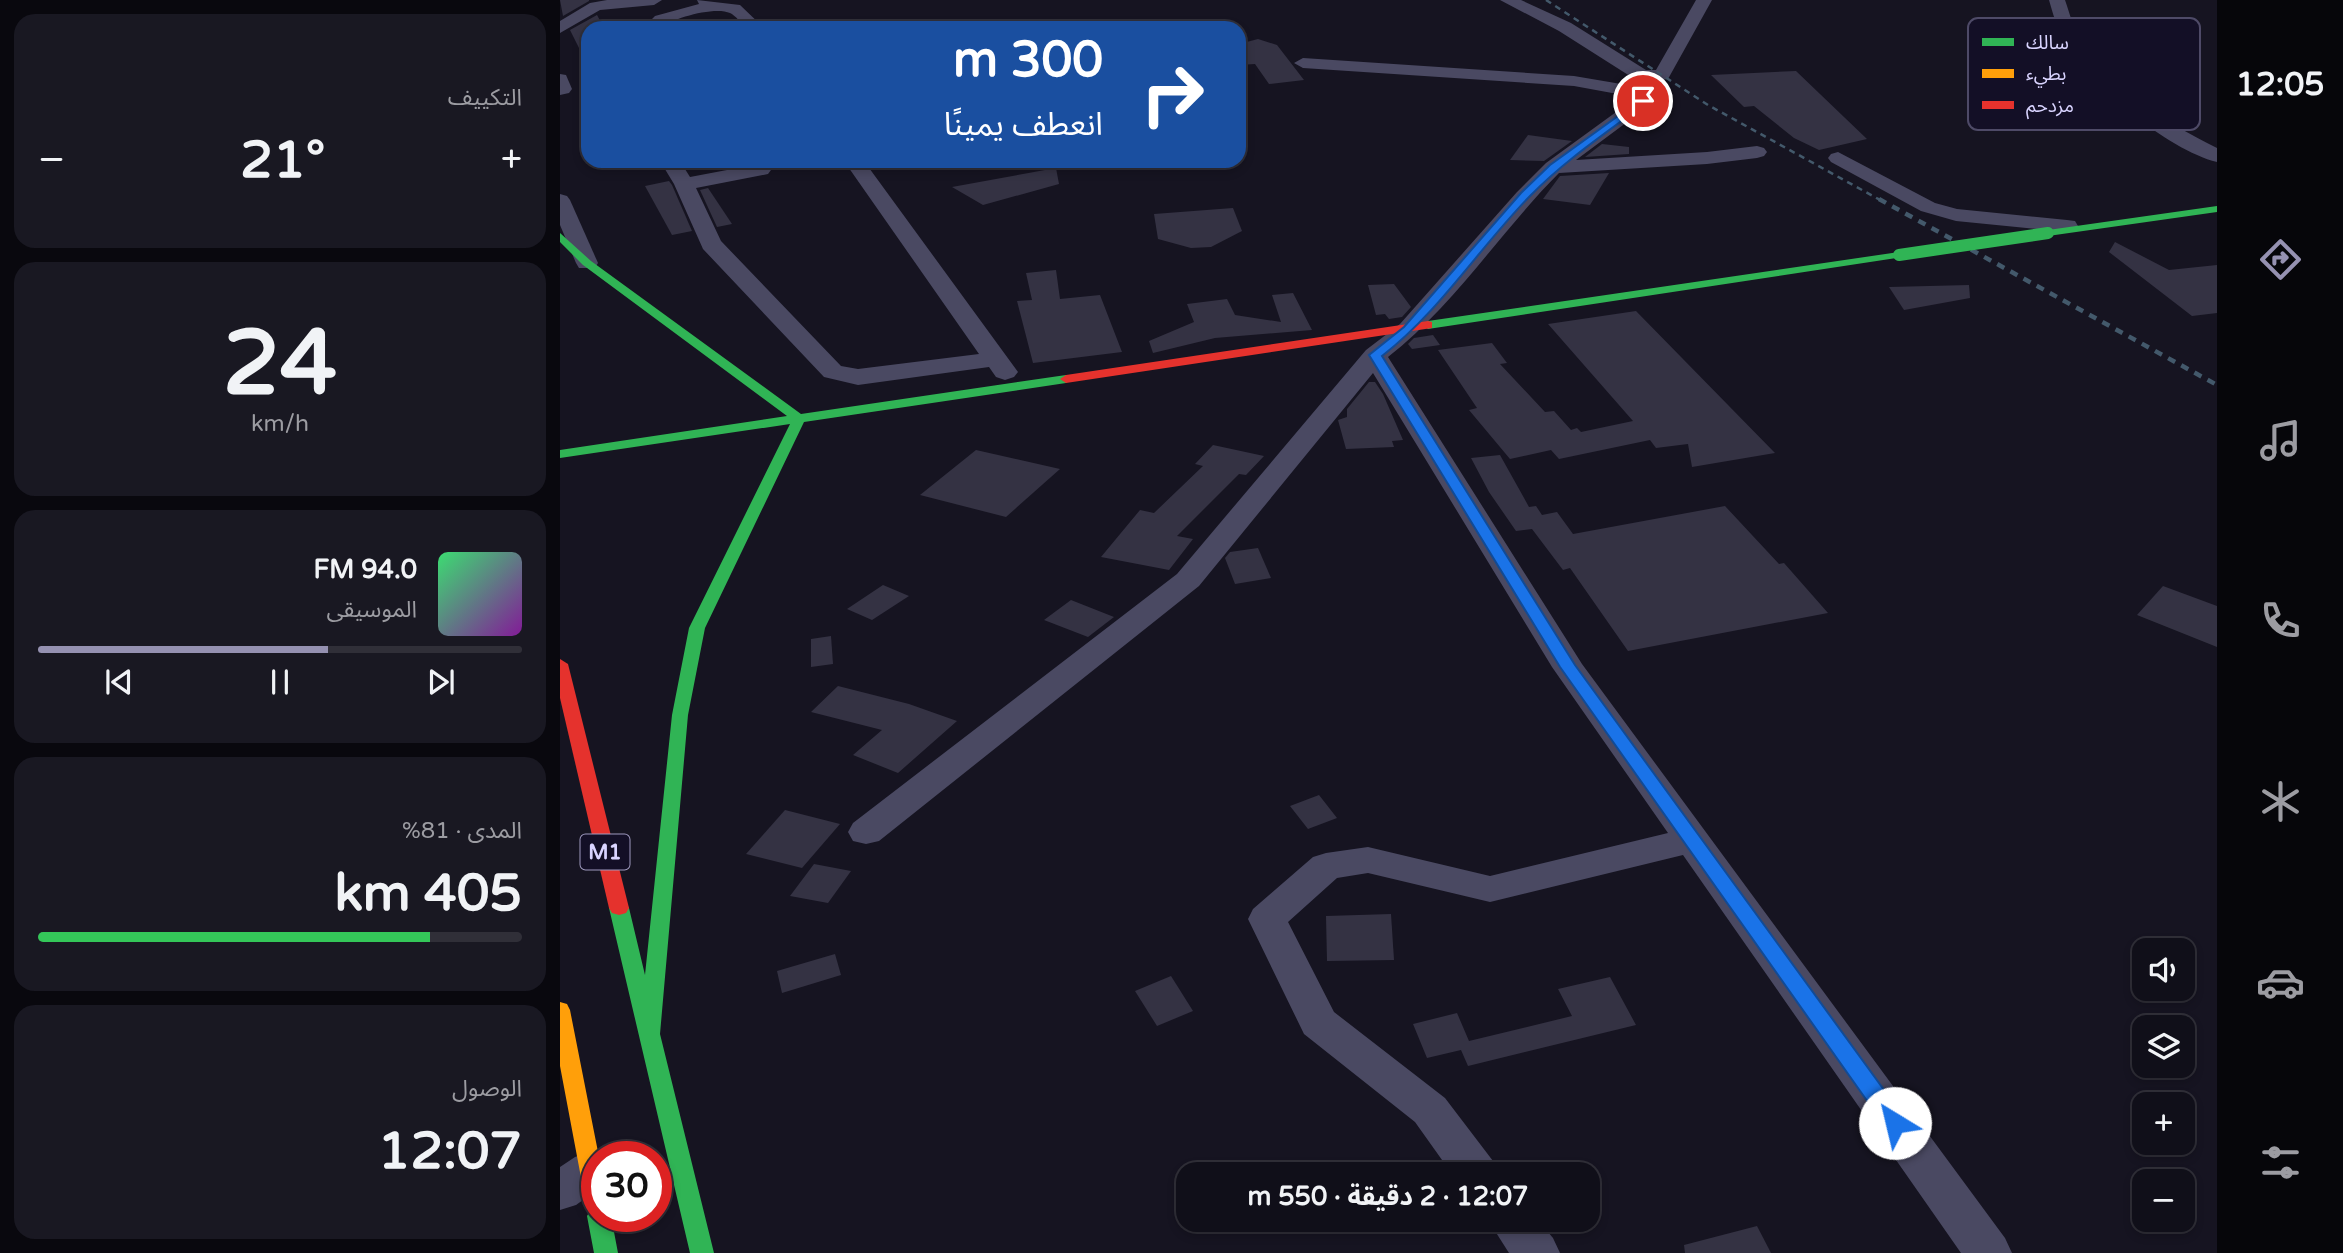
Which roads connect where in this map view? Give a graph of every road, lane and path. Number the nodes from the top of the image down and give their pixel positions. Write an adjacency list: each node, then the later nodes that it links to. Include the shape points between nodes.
1 (654, 0): 9 (street, via 596,6)
2 (1508, 0): 12 (street, via 1565,27)
3 (1704, 0): 12 (street, via 1662,75)
4 (2057, 0): 6 (street)
5 (707, 3): 7 (street); 8 (street, via 734,8)
6 (2064, 18)
7 (660, 21)
8 (748, 21)
9 (560, 28)
10 (1303, 63): 12 (street)
11 (560, 79): 13 (street)
12 (1644, 85): 18 (street, via 1643,101)
13 (560, 90)
14 (2166, 130): 16 (street)
15 (1757, 152): 18 (street)
16 (2217, 156)
17 (1838, 158): 25 (street, via 1928,207 1956,215)
18 (1553, 167): 28 (street)
19 (674, 168): 22 (street)
20 (759, 168): 22 (street)
21 (859, 168): 30 (street)
22 (684, 184): 30 (street, via 710,244 833,372 858,377)
23 (560, 200): 27 (street)
24 (2217, 209): 25 (main road)
25 (2090, 228): 28 (main road, bridge)
26 (560, 236): 27 (main road)
27 (587, 263): 32 (main road)
28 (1409, 330): 29 (street); 31 (main road)
29 (1375, 355): 35 (street, via 1188,580); 36 (street, via 1568,667)
30 (995, 359): 31 (street)
31 (1017, 387): 32 (main road)
32 (799, 419): 33 (main road); 38 (main road, via 697,628 681,715)
33 (560, 454)
34 (560, 664): 38 (main road, M1)
35 (866, 832)
36 (1692, 840): 39 (street, via 1490,889 1368,860 1326,866 1267,919 1319,1023 1430,1110); 46 (street)
37 (560, 1010): 40 (main road)
38 (649, 1040): 44 (main road, M1)
39 (1468, 1162)
40 (581, 1180)
41 (602, 1232): 43 (main road)
42 (1520, 1232): 45 (street)
43 (606, 1253)
44 (702, 1253)
45 (1535, 1253)
46 (1988, 1253)

